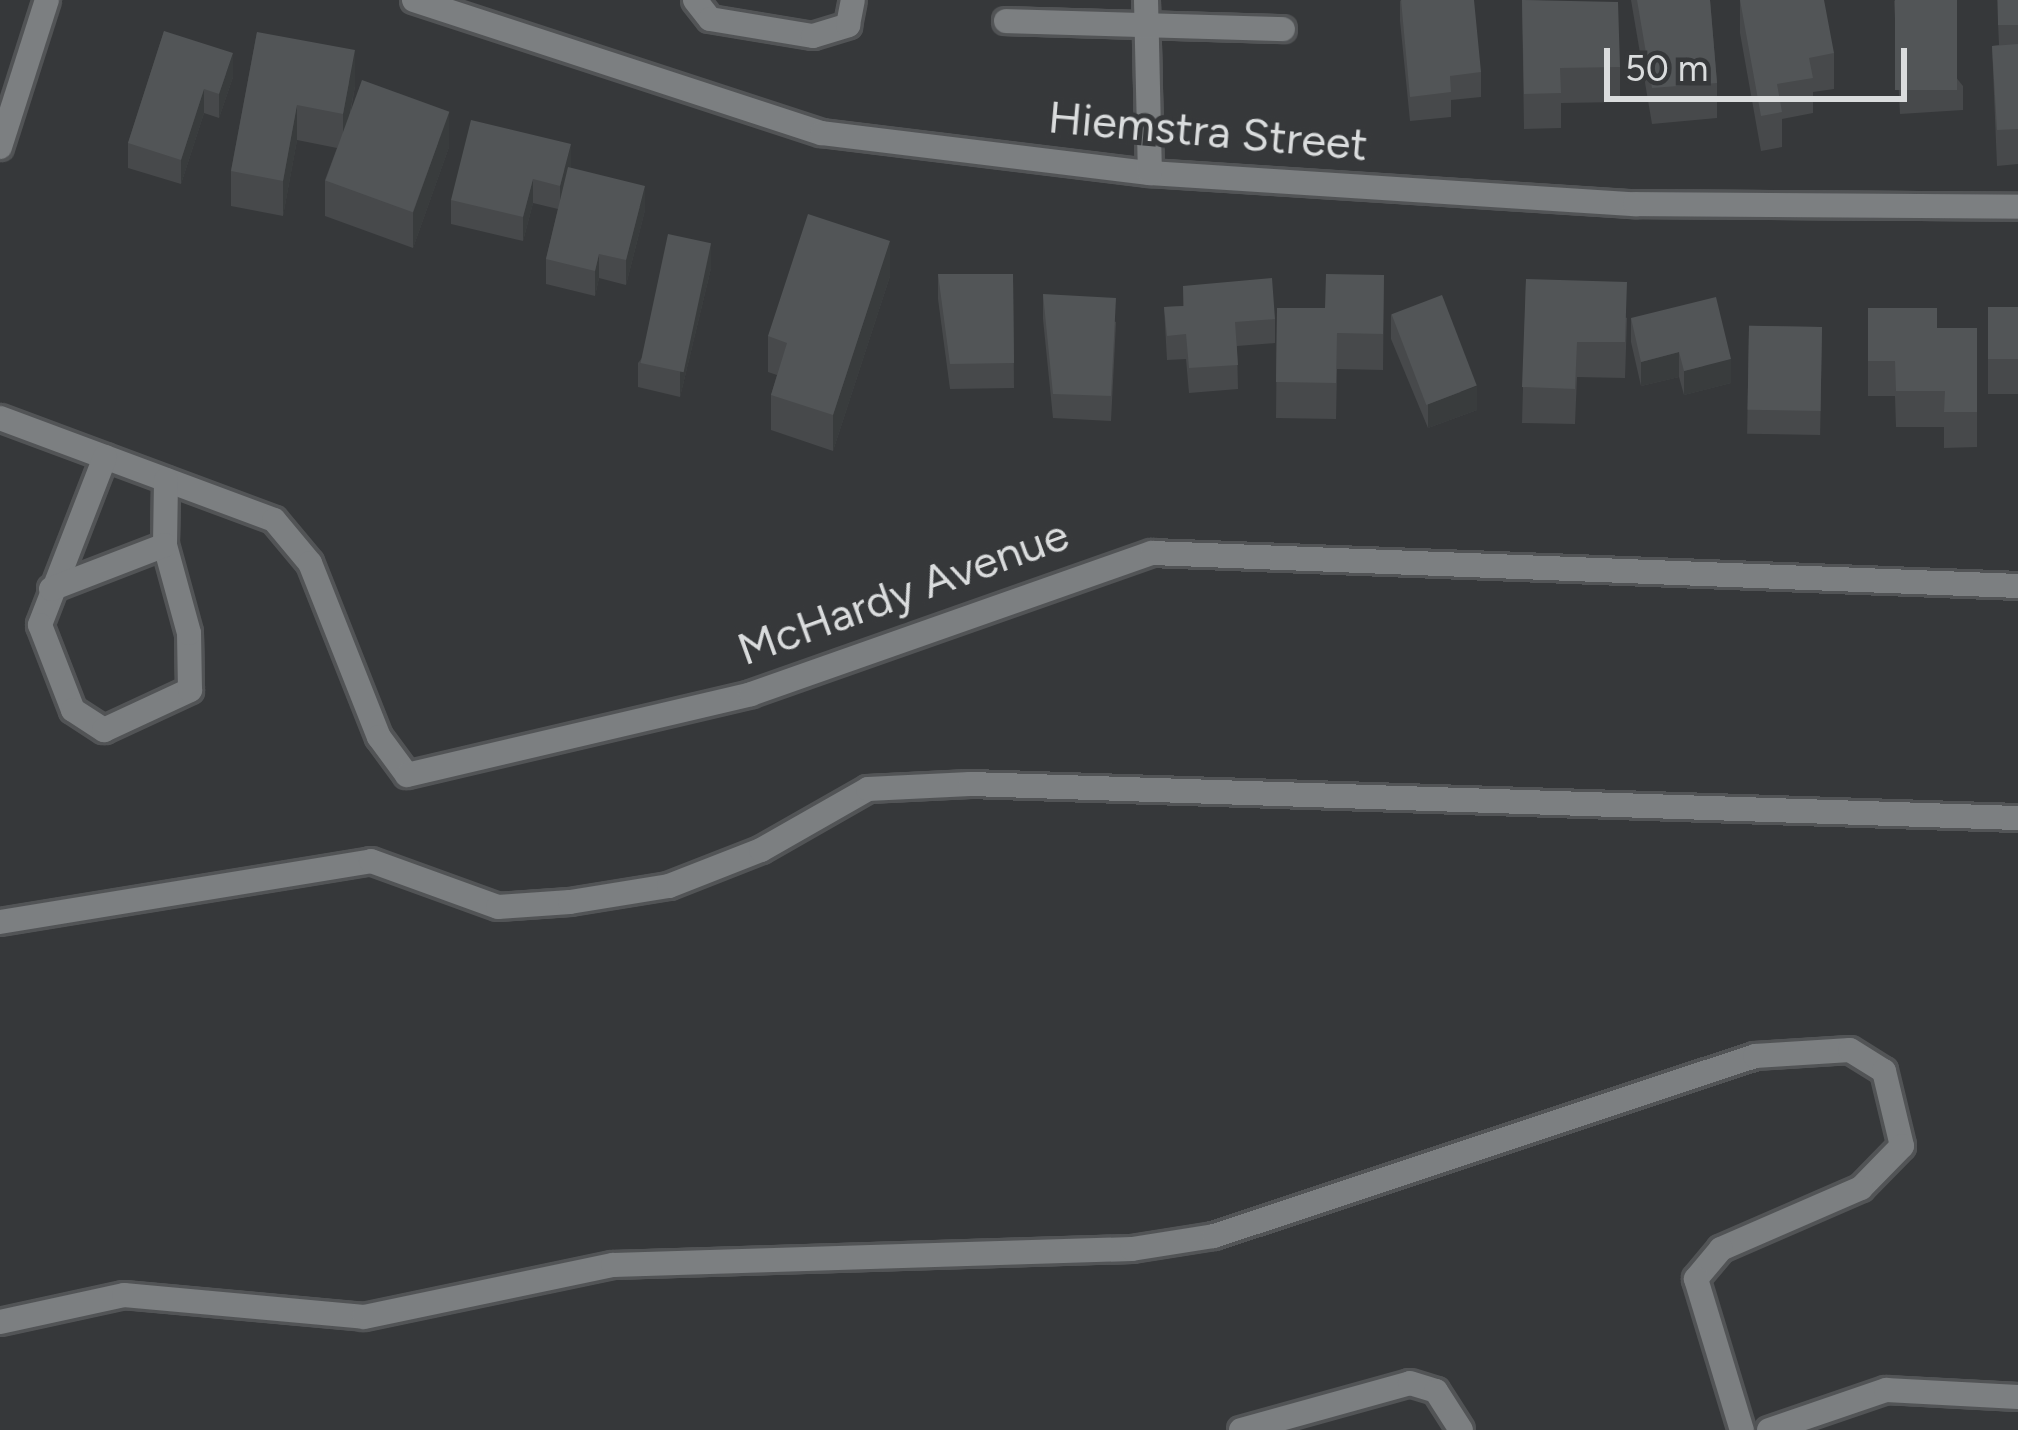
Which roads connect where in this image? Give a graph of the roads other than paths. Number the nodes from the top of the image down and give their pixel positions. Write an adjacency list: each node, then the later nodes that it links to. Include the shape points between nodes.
1 (47, 0): 9 (street)
2 (414, 0): 10 (street, Hiemstra Street, via 765,121)
3 (695, 0): 4 (street, via 710,19 813,36 848,25)
4 (853, 0)
5 (1146, 0): 7 (street)
6 (1006, 21): 7 (street)
7 (1147, 29): 8 (street); 10 (street)
8 (1283, 29)
9 (0, 147)
10 (1150, 173): 11 (street, Hiemstra Street, via 1635,204)
11 (2018, 207)
12 (0, 418): 13 (street, McHardy Avenue)
13 (105, 457): 14 (street, McHardy Avenue); 17 (street)
14 (166, 479): 15 (street); 16 (street, McHardy Avenue, via 274,520 294,539 385,749 407,775 751,694 1079,571 1206,547 1620,578)
15 (165, 545): 17 (street); 17 (street, via 189,633 190,689 104,730 73,710 43,641)
16 (2018, 586)
17 (51, 589)
18 (2018, 818): 19 (street, via 970,784 868,789 669,886 570,902 498,908 371,861)
19 (0, 922)
20 (0, 1322): 24 (street, via 124,1295 364,1317 613,1265 1132,1249 1214,1236 1755,1055 1850,1050 1884,1071 1903,1146 1862,1188 1721,1249 1696,1280)
21 (2018, 1397): 25 (street, via 1886,1390)
22 (1241, 1430): 23 (street, via 1410,1384 1436,1391)
23 (1461, 1430)
24 (1742, 1430)
25 (1768, 1430)

